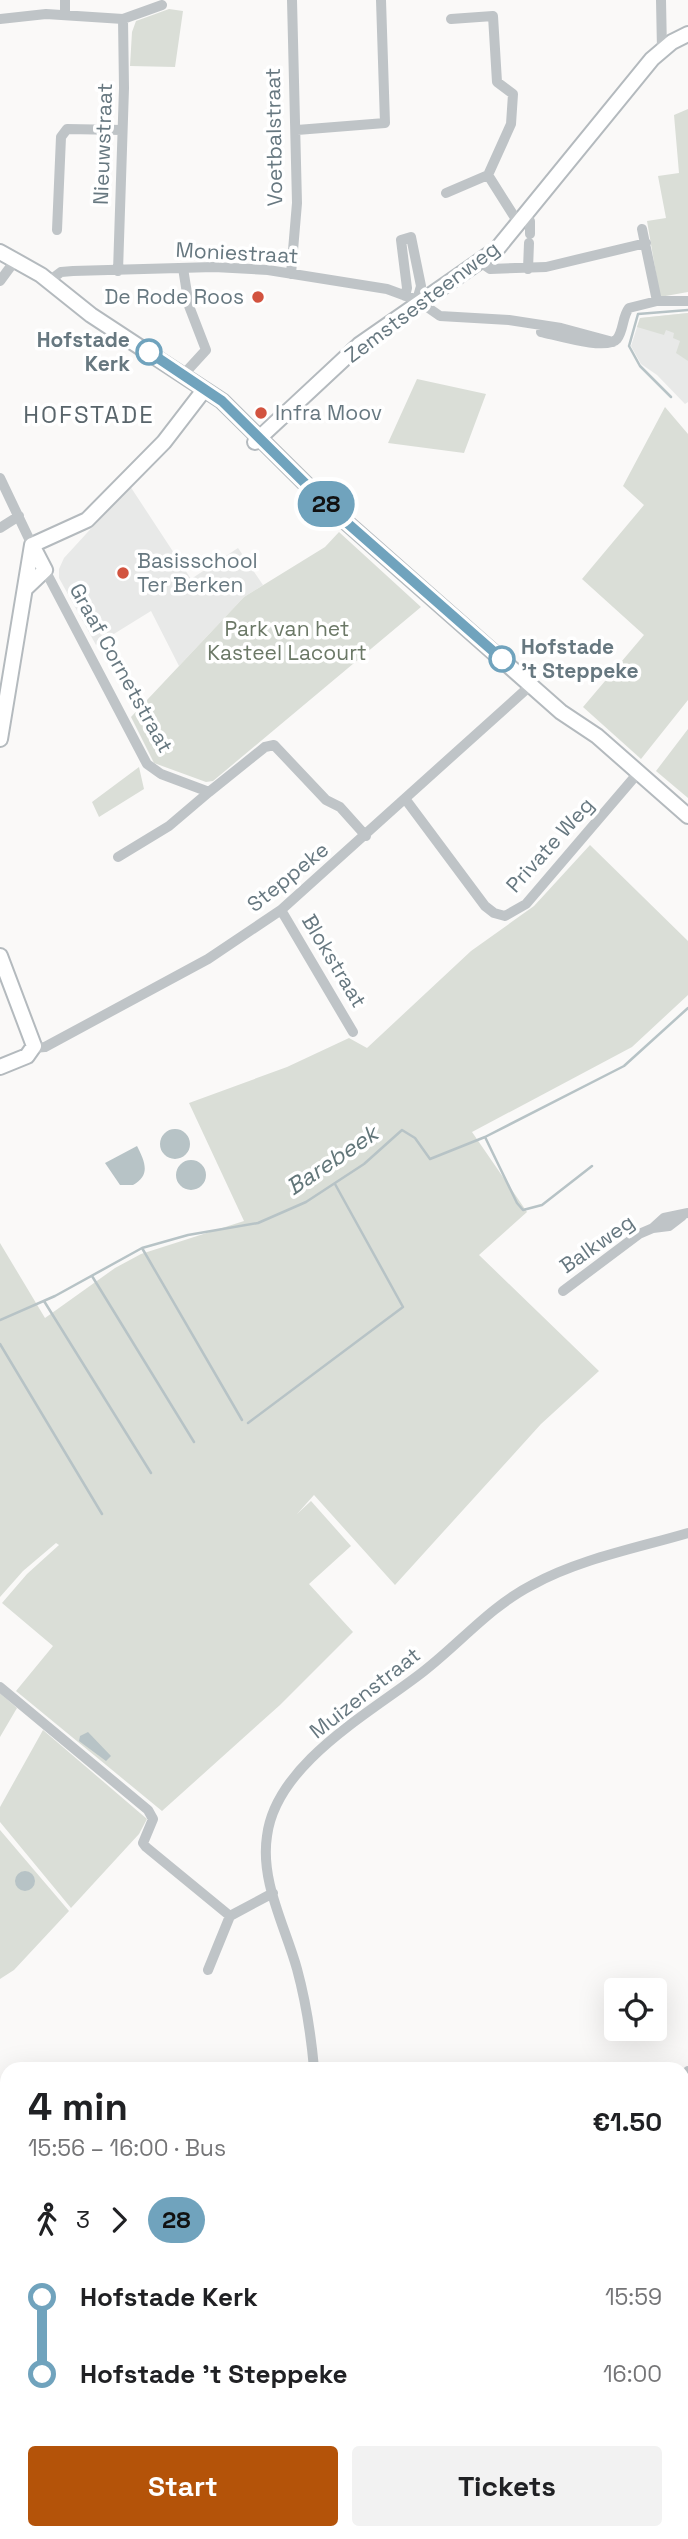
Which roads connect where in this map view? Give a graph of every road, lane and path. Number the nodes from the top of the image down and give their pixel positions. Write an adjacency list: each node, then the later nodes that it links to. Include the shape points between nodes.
1 (65, 0): 6 (street)
2 (292, 0): 13 (street, Voetbalstraat)
3 (381, 0): 13 (street, via 385,123)
4 (661, 0): 11 (street)
5 (162, 5): 8 (street)
6 (65, 15): 7 (street); 8 (street)
7 (0, 19)
8 (123, 19): 12 (street, Nieuwstraat)
9 (451, 19): 14 (street, via 493,16 497,82 513,94 511,124)
10 (688, 34): 11 (street, Zemstsesteenweg)
11 (662, 50): 16 (street, Zemstsesteenweg)
12 (122, 130): 18 (street, via 68,129 61,137); 25 (street, Nieuwstraat)
13 (297, 130): 26 (street, Voetbalstraat)
14 (488, 175): 15 (street); 16 (street)
15 (446, 193)
16 (522, 220): 22 (street, Zemstsesteenweg); 24 (street, Zemstsesteenweg, via 530,221)
17 (642, 229): 19 (street)
18 (57, 230)
19 (646, 243): 24 (street); 30 (street)
20 (0, 252): 21 (street)
21 (14, 262): 27 (street); 28 (street)
22 (480, 262): 24 (street, via 490,269); 32 (street, Zemstsesteenweg)
23 (183, 268): 25 (street, Moniestraat); 26 (street, Moniestraat); 33 (street, via 189,306 206,350)
24 (528, 269)
25 (118, 271): 28 (street, Moniestraat, via 61,272)
26 (291, 274): 29 (street, Moniestraat)
27 (0, 281)
28 (49, 281): 33 (street, via 91,315)
29 (405, 296): 32 (street, Moniestraat); 32 (street, via 401,240 411,237)
30 (657, 301): 31 (street); 32 (street, Moniestraat, via 629,308 613,342 440,316)
31 (688, 301)
32 (420, 302): 35 (street, Zemstsesteenweg, via 359,345)
33 (184, 374): 34 (street)
34 (204, 390): 35 (street, via 222,401); 39 (street, via 164,442 87,520)
35 (257, 440): 42 (street)
36 (0, 478): 37 (street)
37 (19, 516): 38 (street); 39 (street)
38 (0, 528)
39 (32, 545): 40 (street); 41 (street)
40 (45, 570): 41 (street); 45 (street, Graaf Cornetstraat, via 147,764)
41 (25, 589): 43 (street)
42 (531, 685): 44 (street); 46 (street, Steppeke)
43 (0, 739)
44 (638, 773): 46 (street, Private Weg, via 526,904 505,916 489,911); 47 (street)
45 (209, 792): 48 (street, via 265,747 274,745); 49 (street, via 169,826)
46 (407, 800): 48 (street, Steppeke)
47 (688, 816)
48 (366, 836): 50 (street, Steppeke)
49 (118, 858)
50 (281, 910): 52 (street, Blokstraat); 53 (street, Steppeke, via 208,958 45,1047)
51 (0, 956): 53 (street)
52 (353, 1032)
53 (33, 1048): 54 (street, via 27,1056)
54 (0, 1067)
55 (685, 1215): 56 (street, Balkweg, via 664,1218)
56 (563, 1291)
57 (688, 1531): 59 (street, Muizenstraat, via 532,1584 322,1749 274,1808 265,1865)
58 (0, 1687): 60 (street, via 150,1813 153,1819 144,1839 146,1847)
59 (273, 1893): 60 (street); 62 (street, Muizenstraat, via 305,2002)
60 (230, 1916): 61 (street)
61 (208, 1970)
62 (313, 2062)

